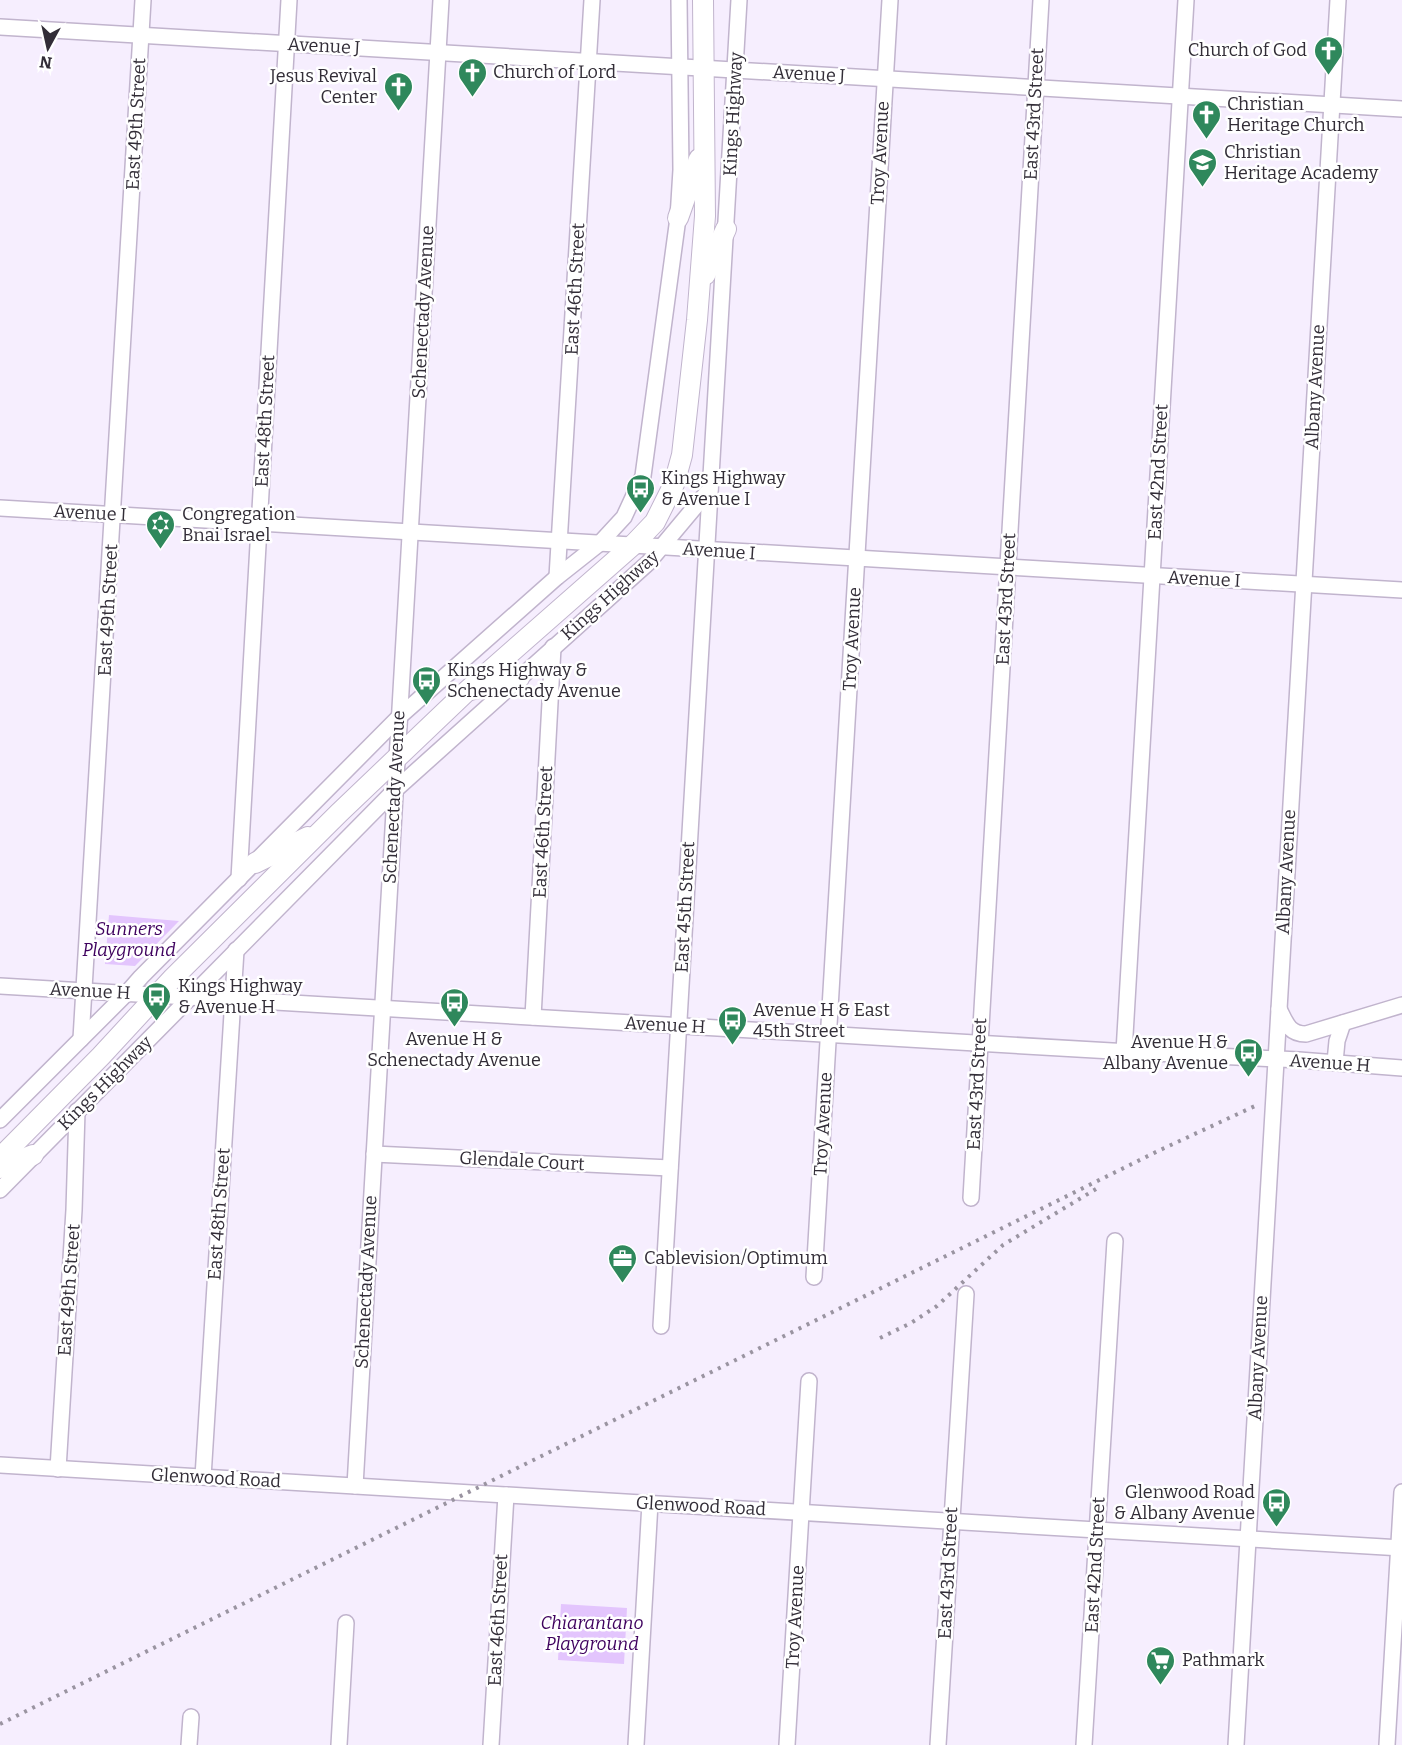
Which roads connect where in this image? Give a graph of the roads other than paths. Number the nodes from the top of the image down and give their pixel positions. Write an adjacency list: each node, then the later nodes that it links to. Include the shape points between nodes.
1 (144, 0): 13 (street, East 49th Street)
2 (290, 0): 14 (street, East 48th Street)
3 (441, 0): 15 (street, Schenectady Avenue)
4 (592, 0): 16 (street, East 46th Street)
5 (679, 0): 17 (street)
6 (703, 0): 18 (main road, Kings Highway)
7 (739, 0): 19 (street, Kings Highway)
8 (890, 0): 20 (street, Troy Avenue)
9 (1041, 0): 21 (street, East 43rd Street)
10 (1186, 0): 22 (street, East 42nd Street)
11 (1338, 0): 23 (street, Albany Avenue)
12 (0, 27): 13 (street, Avenue J)
13 (141, 35): 14 (street, Avenue J); 31 (street, East 49th Street)
14 (287, 44): 15 (street, Avenue J); 32 (street, East 48th Street)
15 (438, 52): 16 (street, Avenue J); 33 (street, Schenectady Avenue)
16 (588, 62): 17 (street, Avenue J); 34 (street, East 46th Street)
17 (680, 67): 18 (street, Avenue J); 26 (street)
18 (704, 68): 19 (street, Avenue J); 25 (main road, Kings Highway)
19 (736, 70): 20 (street, Avenue J); 27 (street, Kings Highway)
20 (885, 79): 21 (street, Avenue J); 39 (street, Troy Avenue)
21 (1036, 88): 22 (street, Avenue J); 40 (street, East 43rd Street)
22 (1180, 96): 23 (street, Avenue J); 41 (street, East 42nd Street)
23 (1332, 105): 24 (street, Avenue J); 43 (street, Albany Avenue)
24 (1402, 109)
25 (704, 145): 26 (main road); 28 (main road, Kings Highway, via 705,216)
26 (678, 218): 35 (street, via 643,476 624,517)
27 (726, 229): 28 (main road); 29 (street, Kings Highway)
28 (699, 288): 36 (main road, Kings Highway, via 680,465 655,522)
29 (710, 489): 37 (street, Kings Highway); 38 (street, East 45th Street)
30 (0, 508): 31 (street, Avenue I)
31 (114, 514): 32 (street, Avenue I); 56 (street, East 49th Street)
32 (259, 523): 33 (street, Avenue I); 53 (street, East 48th Street)
33 (410, 532): 34 (street, Avenue I); 48 (street, Schenectady Avenue)
34 (559, 541): 35 (street, Avenue I); 42 (street, East 46th Street)
35 (600, 543): 36 (street, Avenue I); 42 (street)
36 (633, 545): 37 (street, Avenue I); 47 (main road, Kings Highway)
37 (663, 547): 38 (street, Avenue I); 45 (street, Kings Highway)
38 (707, 550): 39 (street, Avenue I); 66 (street, East 45th Street)
39 (856, 559): 40 (street, Avenue I); 67 (street, Troy Avenue)
40 (1008, 568): 41 (street, Avenue I); 69 (street, East 43rd Street)
41 (1152, 576): 43 (street, Avenue I); 70 (street, East 42nd Street)
42 (557, 578): 48 (street)
43 (1303, 585): 44 (street, Avenue I); 63 (street, Albany Avenue)
44 (1402, 590)
45 (553, 647): 46 (street, Kings Highway); 64 (street, East 46th Street)
46 (519, 678): 47 (main road); 50 (street, Kings Highway)
47 (467, 691): 49 (main road, Kings Highway)
48 (399, 717): 49 (street, Schenectady Avenue); 52 (street)
49 (396, 759): 50 (street, Schenectady Avenue); 51 (main road, Kings Highway)
50 (394, 791): 54 (street, Kings Highway); 62 (street, Schenectady Avenue)
51 (323, 829): 52 (main road); 58 (main road, Kings Highway)
52 (255, 863): 53 (street)
53 (239, 879): 57 (street)
54 (236, 950): 59 (street, Kings Highway); 60 (street, East 48th Street)
55 (0, 986): 56 (street, Avenue H)
56 (84, 991): 57 (street, Avenue H); 68 (street, East 49th Street)
57 (127, 993): 58 (street, Avenue H); 68 (street)
58 (158, 995): 59 (street, Avenue H); 78 (main road, Kings Highway)
59 (190, 997): 60 (street, Avenue H); 74 (street, Kings Highway)
60 (232, 999): 62 (street, Avenue H); 90 (street, East 48th Street)
61 (1402, 1005): 65 (street)
62 (382, 1008): 64 (street, Avenue H); 76 (street, Schenectady Avenue)
63 (1278, 1009): 65 (street, via 1289,1029 1297,1034); 71 (street, Albany Avenue)
64 (532, 1017): 66 (street, Avenue H)
65 (1343, 1023): 72 (street)
66 (678, 1025): 67 (street, Avenue H); 79 (street, East 45th Street)
67 (829, 1035): 69 (street, Avenue H); 84 (street, Troy Avenue)
68 (81, 1040): 75 (street)
69 (980, 1043): 70 (street, Avenue H); 82 (street, East 43rd Street)
70 (1124, 1052): 71 (street, Avenue H)
71 (1275, 1059): 72 (street, Avenue H); 98 (street, Albany Avenue)
72 (1335, 1062): 73 (street, Avenue H)
73 (1402, 1068)
74 (77, 1111): 77 (street, Kings Highway); 89 (street, East 49th Street)
75 (0, 1120)
76 (374, 1154): 79 (street, Glendale Court); 91 (street, Schenectady Avenue)
77 (33, 1155): 80 (main road); 81 (street, Kings Highway)
78 (0, 1158)
79 (670, 1167): 86 (street, East 45th Street)
80 (0, 1168)
81 (0, 1190)
82 (971, 1198)
83 (1115, 1241): 97 (street, East 42nd Street)
84 (814, 1277)
85 (966, 1294): 96 (street, East 43rd Street)
86 (662, 1326)
87 (809, 1381): 95 (street, Troy Avenue)
88 (0, 1465): 89 (street, Glenwood Road)
89 (58, 1469): 90 (street, Glenwood Road)
90 (203, 1477): 91 (street, Glenwood Road)
91 (355, 1486): 93 (street, Glenwood Road)
92 (1402, 1492): 99 (street)
93 (506, 1495): 94 (street, Glenwood Road); 104 (street, East 46th Street)
94 (650, 1503): 95 (street, Glenwood Road); 105 (street)
95 (801, 1512): 96 (street, Glenwood Road); 106 (street, Troy Avenue)
96 (951, 1521): 97 (street, Glenwood Road); 107 (street, East 43rd Street)
97 (1096, 1530): 98 (street, Glenwood Road); 108 (street, East 42nd Street)
98 (1248, 1538): 99 (street, Glenwood Road); 109 (street, Albany Avenue)
99 (1400, 1548): 110 (street)
100 (346, 1623): 103 (street)
101 (191, 1717): 102 (street)
102 (189, 1745)
103 (339, 1745)
104 (491, 1745)
105 (636, 1745)
106 (787, 1745)
107 (938, 1745)
108 (1084, 1745)
109 (1236, 1745)
110 (1387, 1745)

